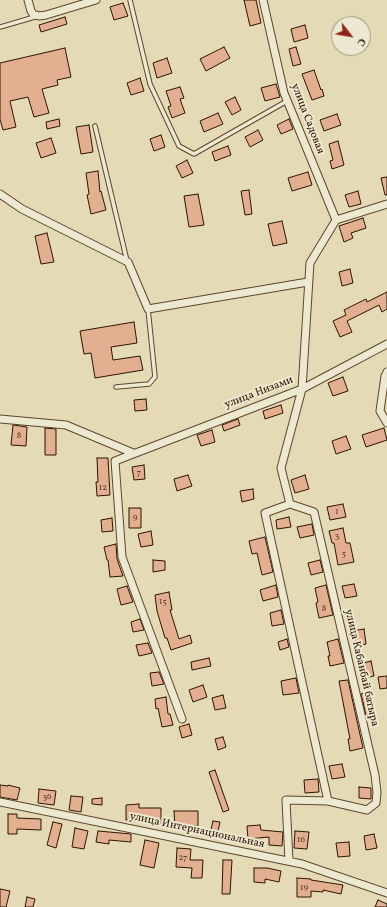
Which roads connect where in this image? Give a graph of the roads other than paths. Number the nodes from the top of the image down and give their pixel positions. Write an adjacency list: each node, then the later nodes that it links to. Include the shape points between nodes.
1 (28, 0): 5 (street, via 33,14)
2 (96, 0): 5 (street)
3 (130, 0): 7 (lane, via 150,84 179,146 194,154)
4 (263, 0): 7 (street, улица Садовая)
5 (39, 16): 6 (lane)
6 (0, 27)
7 (287, 101): 11 (street, улица Садовая)
8 (95, 126): 12 (lane)
9 (0, 194): 12 (street, via 22,209)
10 (387, 204): 11 (street)
11 (336, 220): 13 (street, via 310,263)
12 (128, 262): 14 (street)
13 (308, 282): 14 (street); 18 (street)
14 (148, 308): 17 (lane, via 155,377 149,384)
15 (387, 344): 18 (street, улица Низами)
16 (387, 372): 20 (street, via 380,411)
17 (116, 387)
18 (302, 389): 21 (street, улица Низами); 22 (street, via 280,468)
19 (0, 419): 21 (street, via 66,425)
20 (387, 423)
21 (133, 453): 23 (street, улица Низами, via 115,461 122,556)
22 (290, 504): 24 (street, via 265,513); 24 (street, улица Кабанбай батыра, via 314,512 375,775 376,803 368,810)
23 (182, 718)
24 (328, 801): 26 (street, улица Кабанбай батыра, via 286,800)
25 (0, 802): 26 (street, улица Интернациональная)
26 (289, 861): 27 (street, улица Интернациональная)
27 (387, 893)

